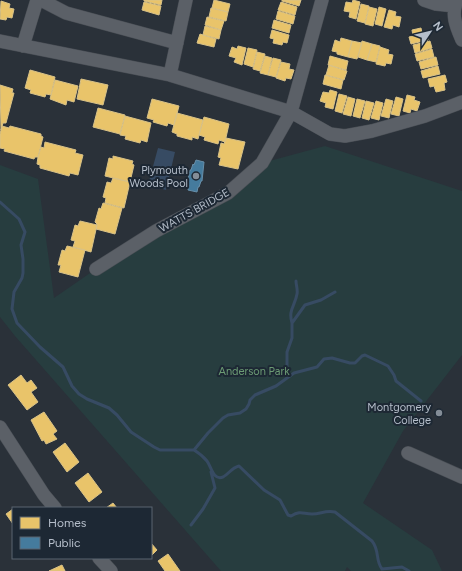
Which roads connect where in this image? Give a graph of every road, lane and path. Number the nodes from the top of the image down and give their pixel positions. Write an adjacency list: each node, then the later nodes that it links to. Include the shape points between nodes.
1 (37, 0): 10 (street)
2 (41, 0): 9 (street, via 66,13)
3 (186, 0): 9 (street)
4 (322, 0): 13 (street, WATTS BRIDGE)
5 (424, 0): 6 (street, via 436,4)
6 (456, 3): 7 (street, via 455,23)
7 (462, 40)
8 (0, 41): 10 (street)
9 (177, 43): 11 (street)
10 (23, 46): 11 (street)
11 (170, 74): 13 (street)
12 (462, 102): 13 (street, via 425,116 345,136 330,134)
13 (291, 112): 14 (street, WATTS BRIDGE, via 262,163 228,193 156,231)
14 (96, 269)
15 (0, 427): 18 (street)
16 (408, 453): 17 (street)
17 (462, 477)
18 (54, 507)
19 (100, 559): 20 (street)
20 (111, 571)

